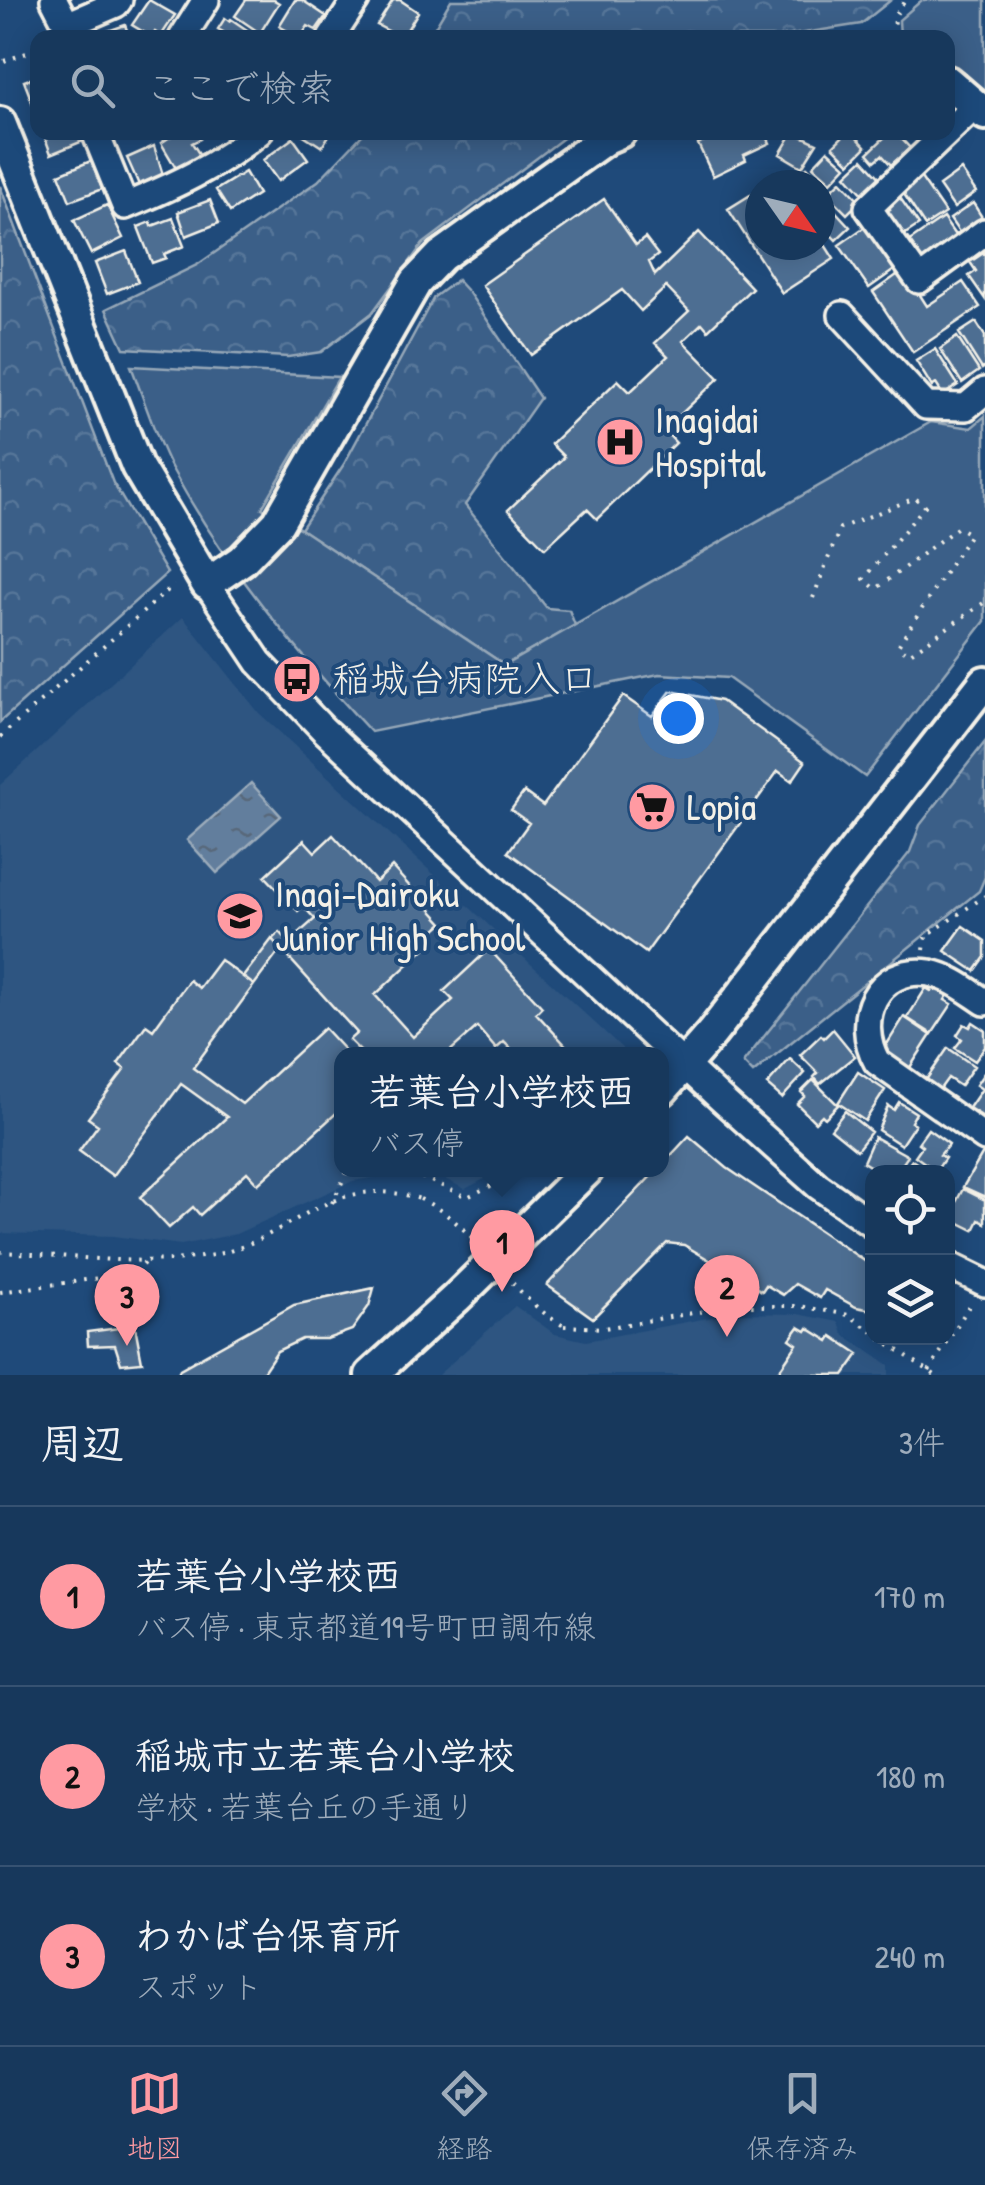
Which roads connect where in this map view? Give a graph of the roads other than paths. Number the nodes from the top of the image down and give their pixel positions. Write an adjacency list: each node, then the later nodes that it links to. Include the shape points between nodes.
1 (54, 0): 2 (street, via 67,25)
2 (120, 0)
3 (206, 0): 5 (street)
4 (356, 0): 6 (street)
5 (187, 30)
6 (336, 30)
7 (955, 88): 8 (main road)
8 (981, 110): 10 (street)
9 (0, 123): 18 (main road, via 137,466)
10 (955, 133)
11 (98, 140): 12 (street, via 125,206 186,181)
12 (249, 140)
13 (603, 140): 18 (main road, via 441,256 416,282 278,522)
14 (946, 140): 15 (street, via 868,208 919,280)
15 (985, 232)
16 (842, 315): 17 (street, via 926,406 966,407)
17 (985, 391)
18 (208, 584): 21 (street, via 259,662 323,729)
19 (985, 682): 23 (main road)
20 (985, 1002): 25 (street, via 954,982 909,972 875,994 867,1013 868,1047 877,1062)
21 (665, 1047)
22 (669, 1051): 23 (street)
23 (685, 1066): 24 (main road); 27 (street, via 818,1186)
24 (669, 1083)
25 (985, 1138)
26 (579, 1177): 30 (main road)
27 (865, 1219)
28 (955, 1269): 29 (street)
29 (980, 1282)
30 (371, 1375)

